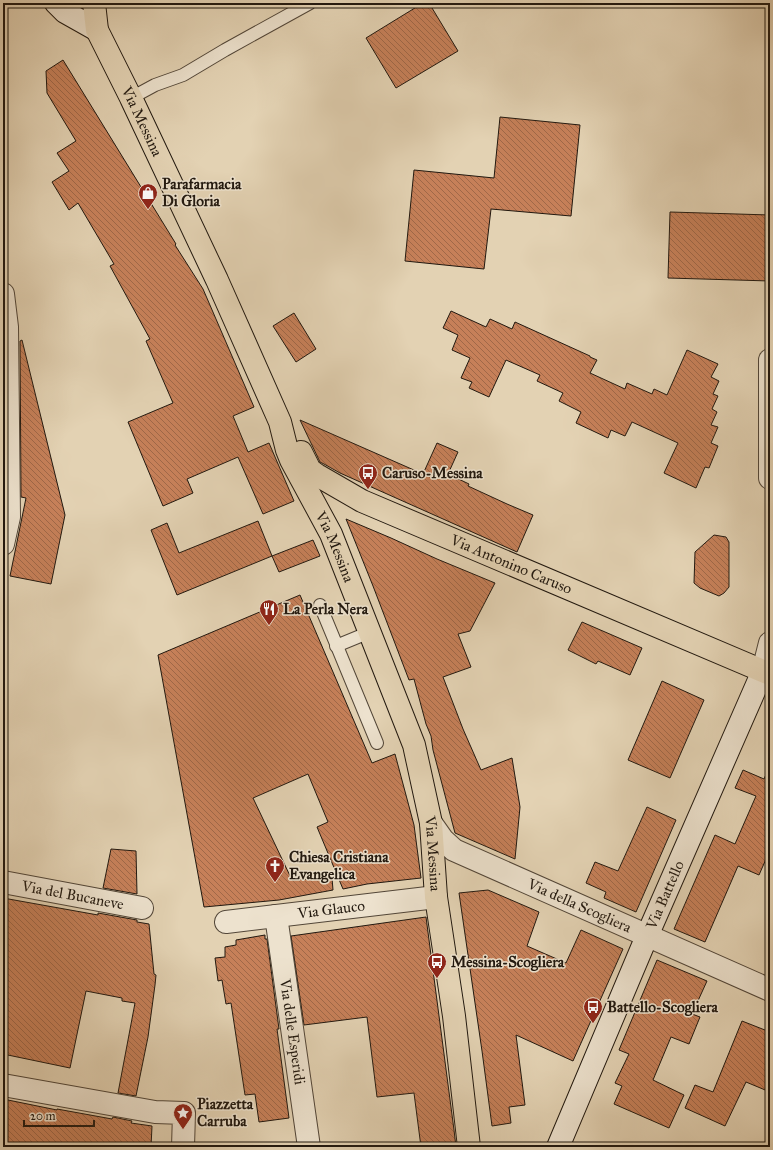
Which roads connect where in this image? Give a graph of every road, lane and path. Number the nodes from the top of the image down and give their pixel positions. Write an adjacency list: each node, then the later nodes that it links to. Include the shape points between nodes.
1 (94, 3): 4 (main road)
2 (310, 3): 5 (lane, via 183,75 155,85)
3 (62, 6): 4 (street)
4 (97, 30): 5 (main road, Via Messina)
5 (131, 98): 8 (main road, Via Messina, via 217,280)
6 (3, 294): 13 (street, via 7,327 9,516)
7 (770, 360): 9 (street)
8 (280, 422): 11 (main road, Via Antonino Caruso, via 297,444 310,470); 12 (main road, Via Messina, via 291,460)
9 (770, 450): 10 (street)
10 (770, 478)
11 (362, 501): 12 (main road, via 337,502 332,506); 18 (main road, Via Antonino Caruso)
12 (331, 534): 15 (main road, Via Messina)
13 (3, 544)
14 (320, 605): 17 (lane)
15 (370, 632): 17 (lane); 20 (main road, Via Messina, via 414,745)
16 (770, 643): 18 (street, Via Battello)
17 (336, 646): 19 (lane)
18 (766, 673): 26 (street, Via Battello)
19 (377, 743)
20 (431, 823): 22 (main road, Via Messina); 26 (street, Via della Scogliera, via 454,850)
21 (3, 882): 23 (street, Via del Bucaneve)
22 (436, 897): 24 (street, Via Glauco); 31 (main road, Via Messina, via 454,1016)
23 (142, 908)
24 (276, 916): 25 (street, Via Glauco); 30 (street, Via delle Esperidi)
25 (226, 922)
26 (647, 936): 27 (street, Via della Scogliera); 32 (street, Via Battello)
27 (770, 990)
28 (3, 1085): 29 (street, via 155,1112 184,1113)
29 (184, 1147)
30 (309, 1147)
31 (469, 1147)
32 (558, 1147)

